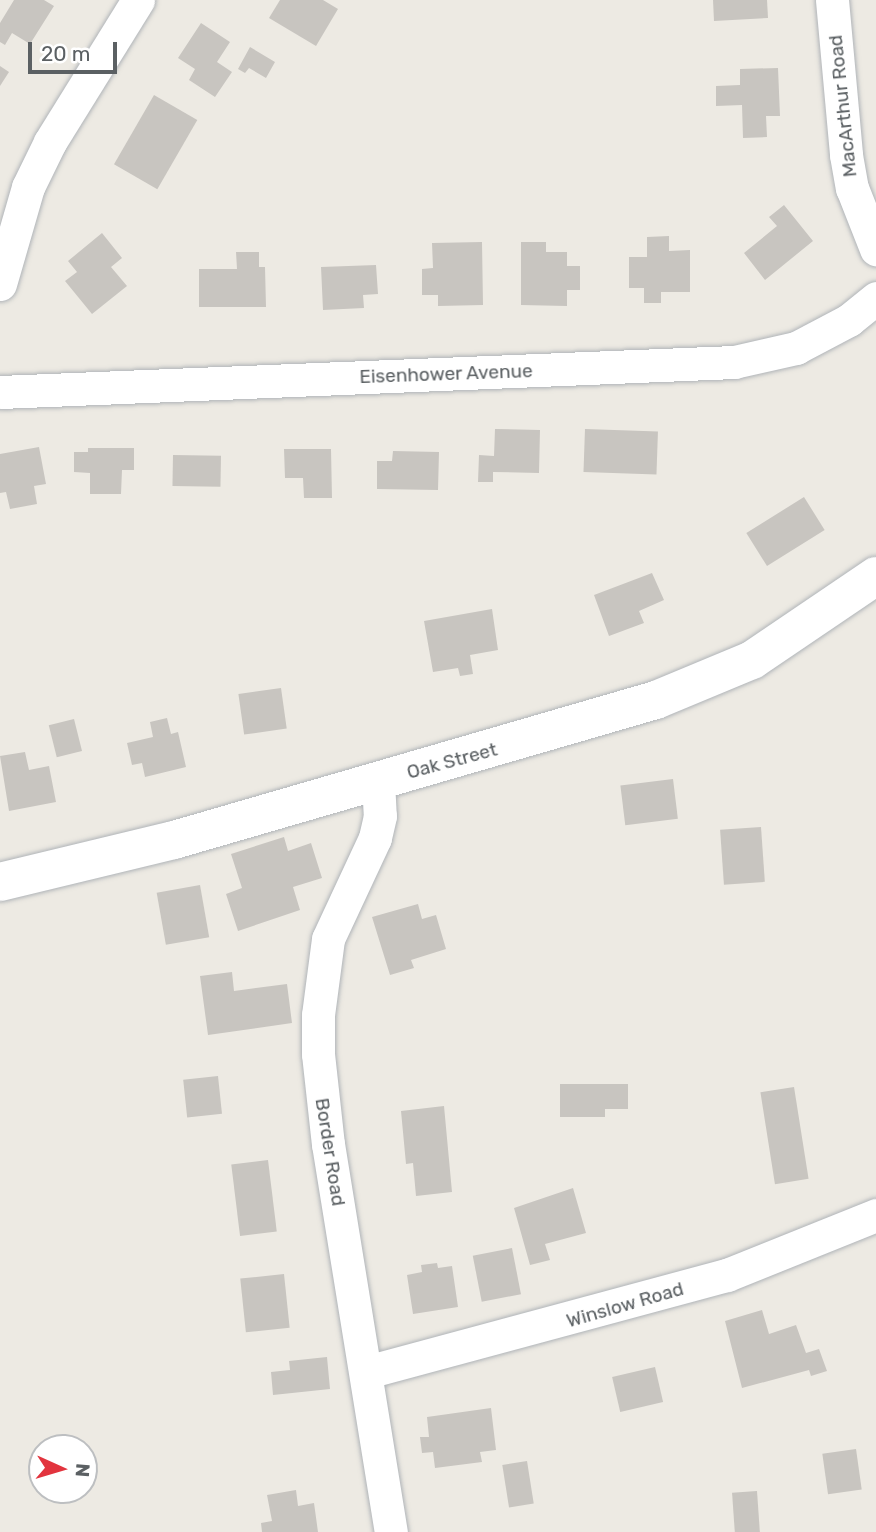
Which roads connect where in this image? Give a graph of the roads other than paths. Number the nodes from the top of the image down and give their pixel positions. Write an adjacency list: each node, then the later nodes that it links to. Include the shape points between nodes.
1 (138, 0): 4 (street, via 50,142 28,187)
2 (832, 0): 3 (street, MacArthur Road, via 848,166)
3 (876, 249)
4 (0, 284)
5 (876, 298): 6 (street, Eisenhower Avenue, via 849,320 796,348 734,362)
6 (0, 392)
7 (876, 576): 8 (street, Oak Street, via 788,639 705,683 593,722)
8 (378, 781): 9 (street, Oak Street, via 128,853); 11 (street, Border Road, via 375,838 328,939 318,1014 328,1144)
9 (0, 882)
10 (876, 1215): 11 (street, Winslow Road, via 727,1275)
11 (367, 1372): 12 (street, Border Road)
12 (391, 1532)

